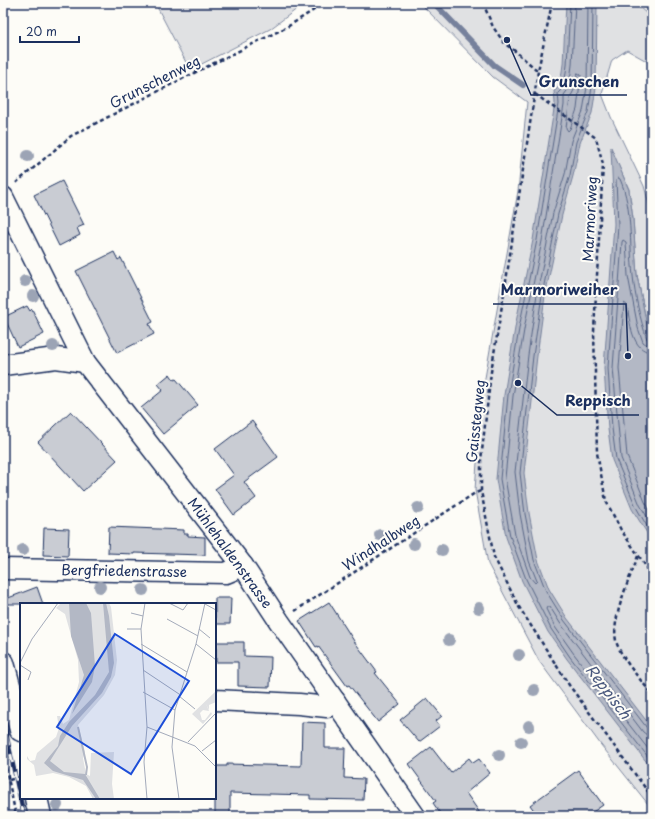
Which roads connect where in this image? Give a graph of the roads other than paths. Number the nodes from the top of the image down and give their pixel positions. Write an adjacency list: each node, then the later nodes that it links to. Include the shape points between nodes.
1 (9, 191): 2 (street, Mühlehaldenstrasse)
2 (85, 362): 3 (street, via 56,358); 4 (street, Mühlehaldenstrasse)
3 (3, 365)
4 (243, 566): 5 (street, Bergfriedenstrasse, via 226,572); 8 (street, Mühlehaldenstrasse)
5 (3, 569)
6 (10, 683): 9 (main road)
7 (216, 700): 8 (street, via 327,707)
8 (335, 701): 12 (street, Mühlehaldenstrasse)
9 (20, 726)
10 (36, 799): 11 (main road)
11 (40, 816)
12 (415, 816)

